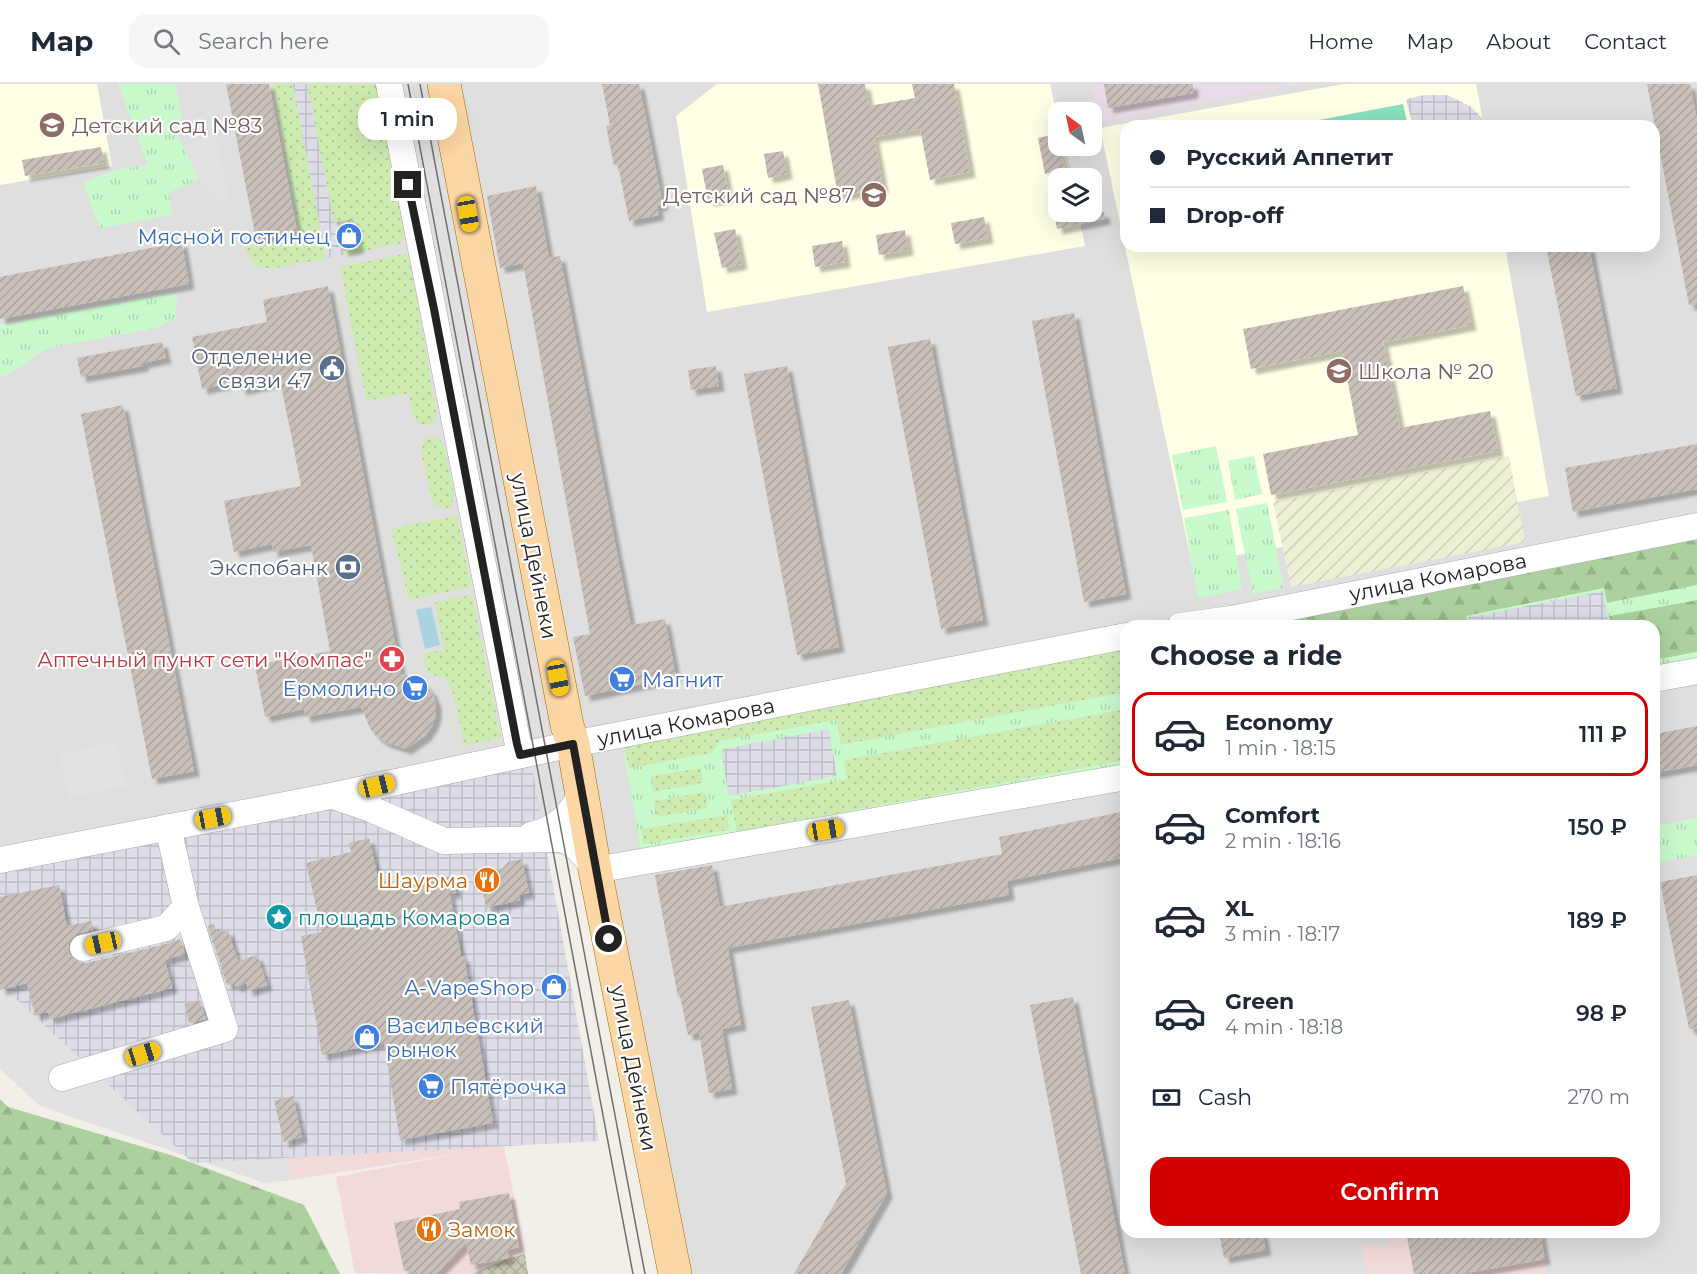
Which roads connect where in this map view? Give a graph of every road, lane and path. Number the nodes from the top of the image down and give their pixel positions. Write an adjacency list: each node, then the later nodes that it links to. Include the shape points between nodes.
1 (389, 84): 9 (street)
2 (444, 84): 8 (main road, улица Дейнеки)
3 (1697, 526): 4 (street, улица Комарова)
4 (1224, 620)
5 (1120, 637): 8 (street, улица Комарова)
6 (1697, 670): 7 (street)
7 (1660, 678)
8 (573, 744): 9 (street, улица Комарова); 12 (main road, улица Дейнеки)
9 (520, 755): 10 (street, улица Комарова)
10 (412, 777): 13 (street, улица Комарова); 16 (street, via 400,795 407,814 420,826)
11 (1120, 778): 18 (street)
12 (581, 795): 15 (street, via 570,813 556,825 541,833); 18 (main road, улица Дейнеки)
13 (331, 796): 14 (street, улица Комарова); 16 (street, via 371,809 439,840)
14 (168, 827): 17 (street, улица Комарова); 19 (street)
15 (501, 841): 16 (street); 18 (street, via 569,841)
16 (456, 842)
17 (0, 860)
18 (595, 870): 22 (main road, улица Дейнеки)
19 (186, 907): 20 (street, via 166,928); 21 (street, via 225,1029)
20 (83, 948)
21 (62, 1078)
22 (675, 1274)

